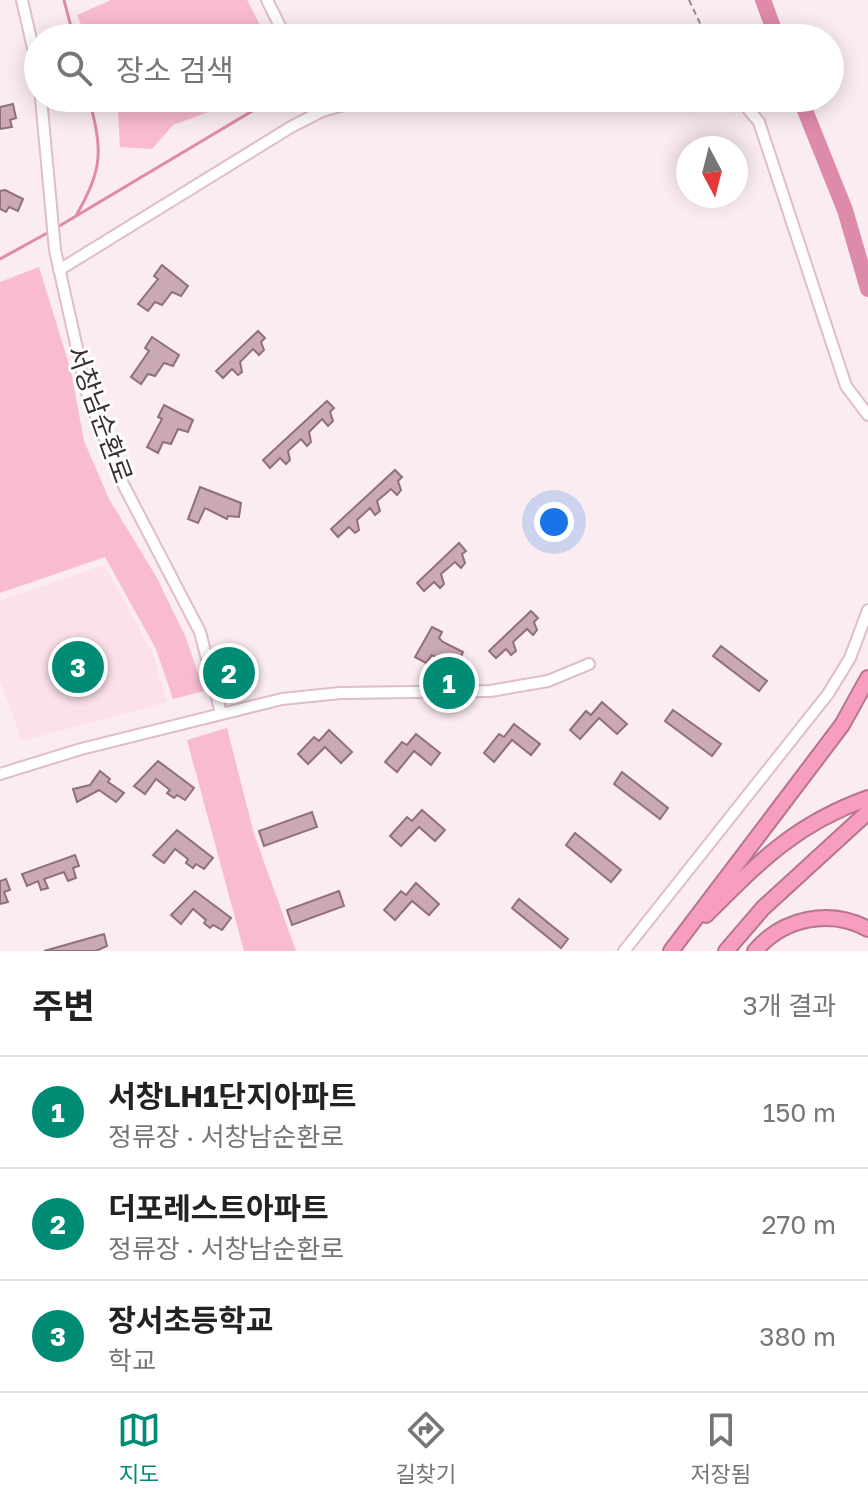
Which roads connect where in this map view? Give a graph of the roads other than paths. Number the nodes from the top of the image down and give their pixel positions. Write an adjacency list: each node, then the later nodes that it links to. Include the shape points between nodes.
1 (22, 0): 3 (street)
2 (267, 0): 4 (street)
3 (27, 24)
4 (279, 24)
5 (42, 112): 8 (street, 서창남순환로)
6 (306, 112): 8 (street, via 190,192)
7 (751, 112): 9 (street, via 759,122 846,386)
8 (59, 270): 13 (street, 서창남순환로, via 73,340 104,441 200,632)
9 (868, 415)
10 (868, 610): 19 (street, via 850,658 828,694)
11 (589, 664): 13 (street, via 548,681 490,691 340,693)
12 (868, 678): 18 (highway, via 834,736)
13 (221, 713): 14 (street)
14 (0, 774)
15 (868, 798): 18 (highway, via 773,848)
16 (868, 812): 20 (highway, via 763,908)
17 (868, 929): 21 (highway, via 840,919 813,918 789,924)
18 (674, 948)
19 (624, 951)
20 (726, 951)
21 (755, 951)

